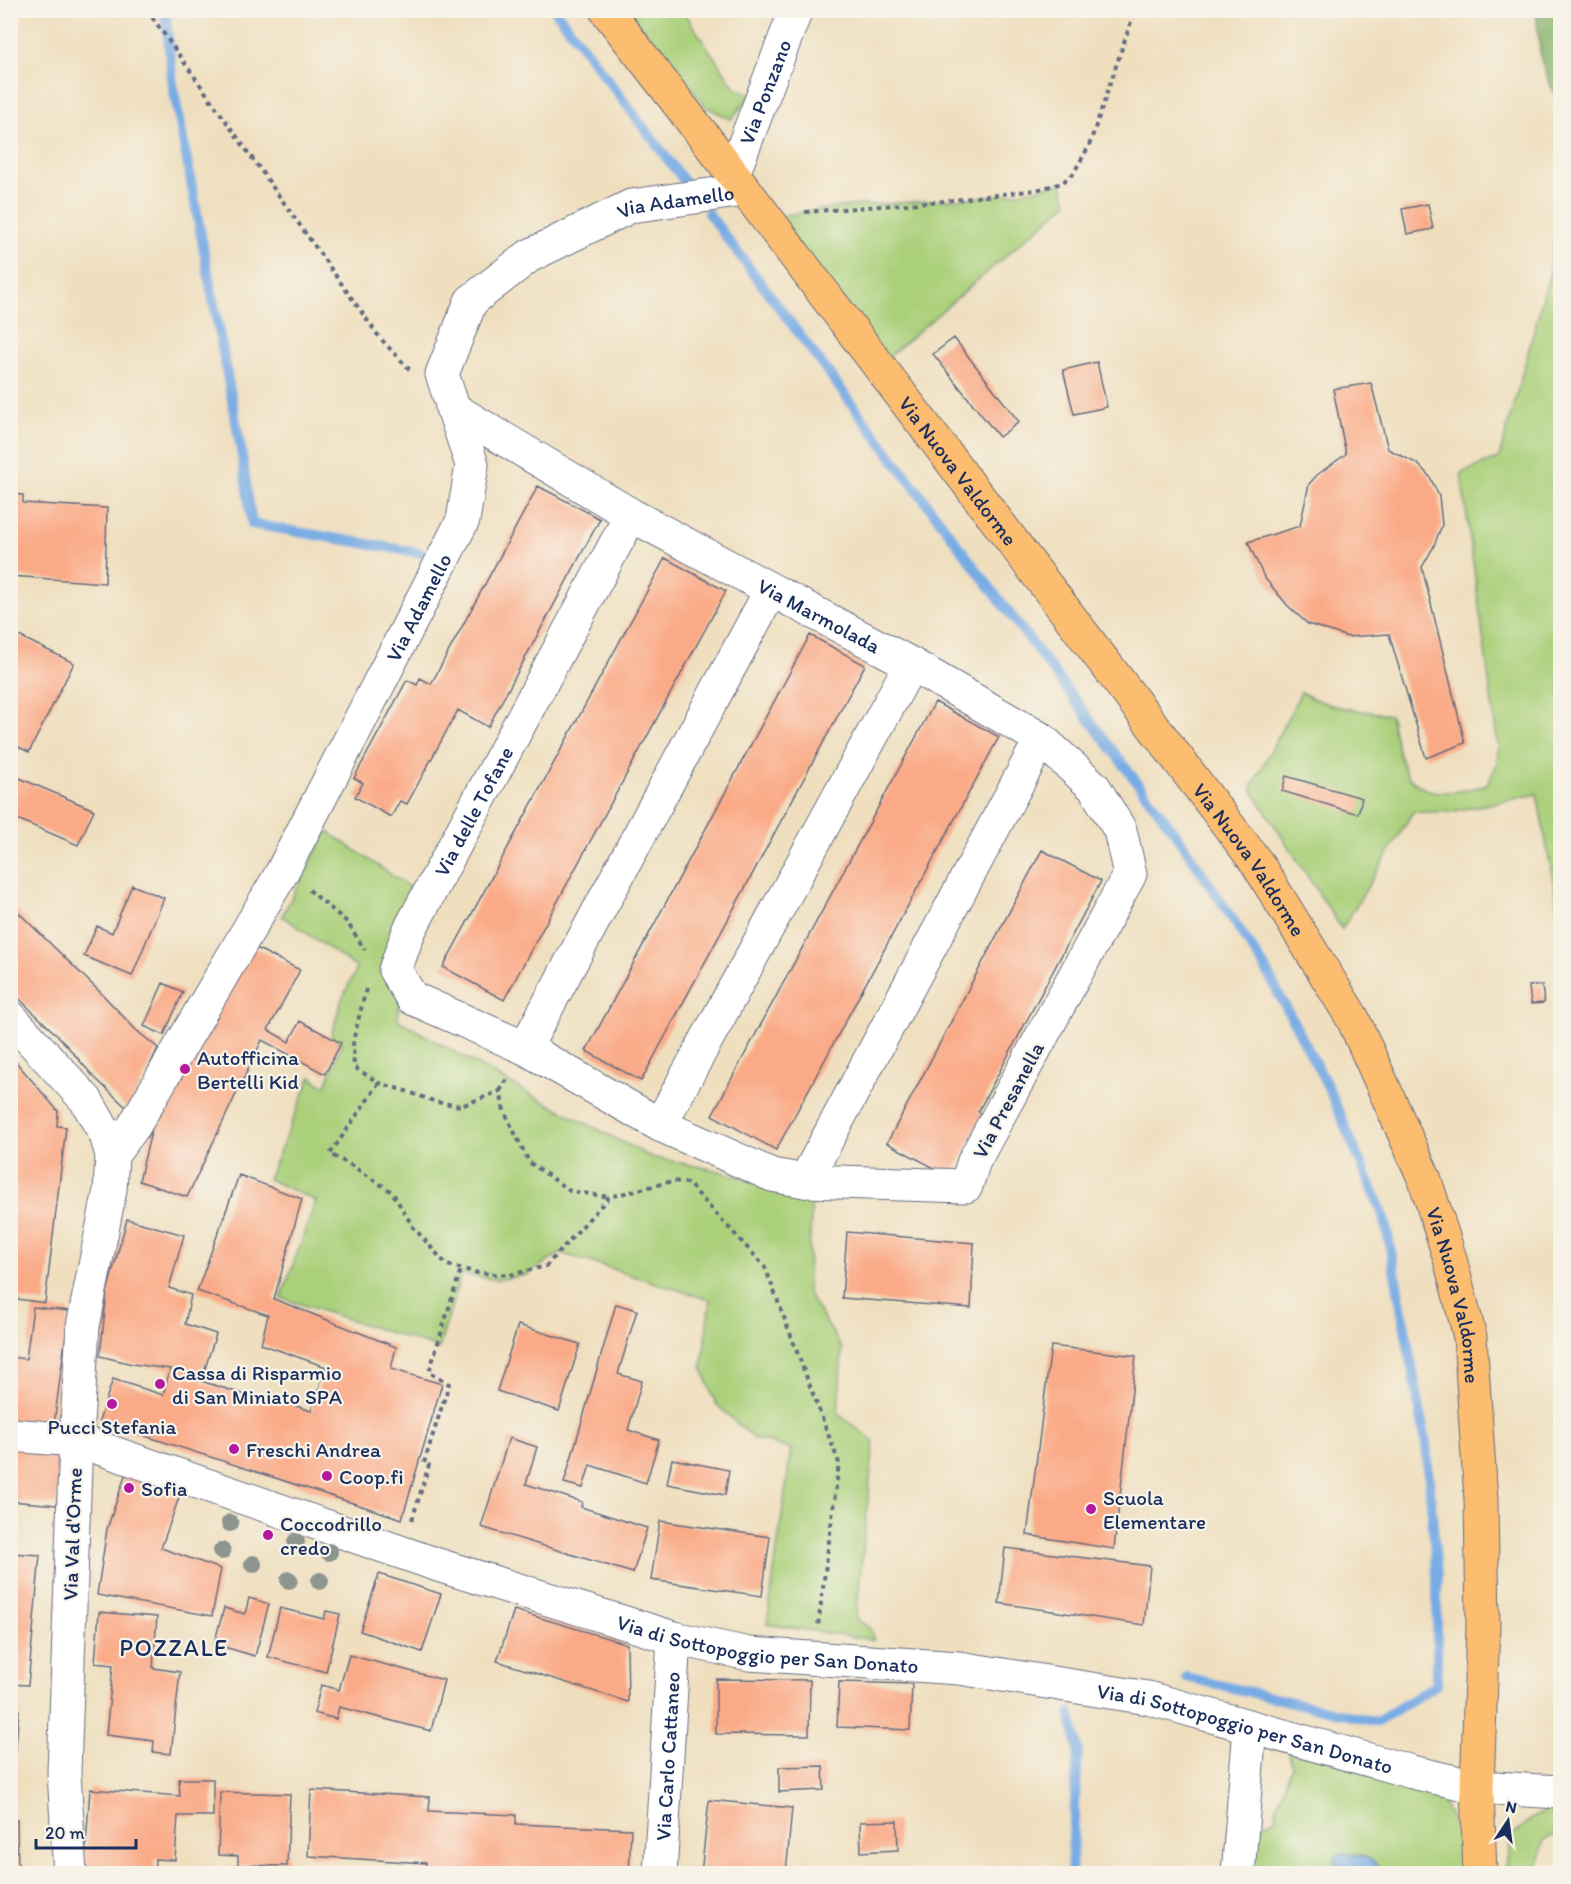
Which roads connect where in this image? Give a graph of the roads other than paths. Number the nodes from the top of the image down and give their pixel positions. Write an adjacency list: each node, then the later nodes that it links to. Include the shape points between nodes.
1 (606, 10): 3 (main road, Via Nuova Valdorme)
2 (796, 10): 3 (street, Via Ponzano)
3 (739, 182): 4 (street, Via Adamello, via 631,207 529,256 471,301 442,374); 19 (main road, Via Nuova Valdorme, via 1257,863 1353,1019 1425,1180 1470,1338 1481,1500)
4 (452, 408): 5 (street, Via Marmolada); 13 (street, Via Adamello, via 472,465 463,520 281,873 134,1126)
5 (631, 515): 6 (street, Via Marmolada); 11 (street, Via delle Tofane, via 409,931 395,970 412,998)
6 (771, 590): 7 (street, Via Marmolada); 11 (street)
7 (911, 664): 8 (street, Via Marmolada); 12 (street)
8 (1041, 740): 9 (street, Via Marmolada, via 1094,787 1120,830); 14 (street)
9 (1130, 874): 14 (street, Via Presanella, via 974,1161 966,1186)
10 (10, 1017): 13 (street, Via Val d'Orme, via 86,1100 106,1135)
11 (525, 1048): 12 (street, Via delle Tofane)
12 (660, 1125): 14 (street, Via Presanella, via 772,1175)
13 (112, 1155): 16 (street, Via Val d'Orme, via 110,1190 83,1326)
14 (805, 1180)
15 (10, 1435): 16 (street, Via di Sottopoggio per San Donato)
16 (76, 1440): 17 (street, Via di Sottopoggio per San Donato, via 438,1565); 21 (street, Via Val d'Orme, via 64,1772)
17 (674, 1638): 18 (street, Via di Sottopoggio per San Donato, via 749,1654 902,1662 1005,1674 1148,1698); 22 (street, Via Carlo Cattaneo)
18 (1250, 1727): 19 (street, Via di Sottopoggio per San Donato); 23 (street)
19 (1477, 1786): 20 (street); 24 (main road, Via Nuova Valdorme)
20 (1560, 1792)
21 (70, 1874)
22 (660, 1874)
23 (1238, 1874)
24 (1480, 1874)

